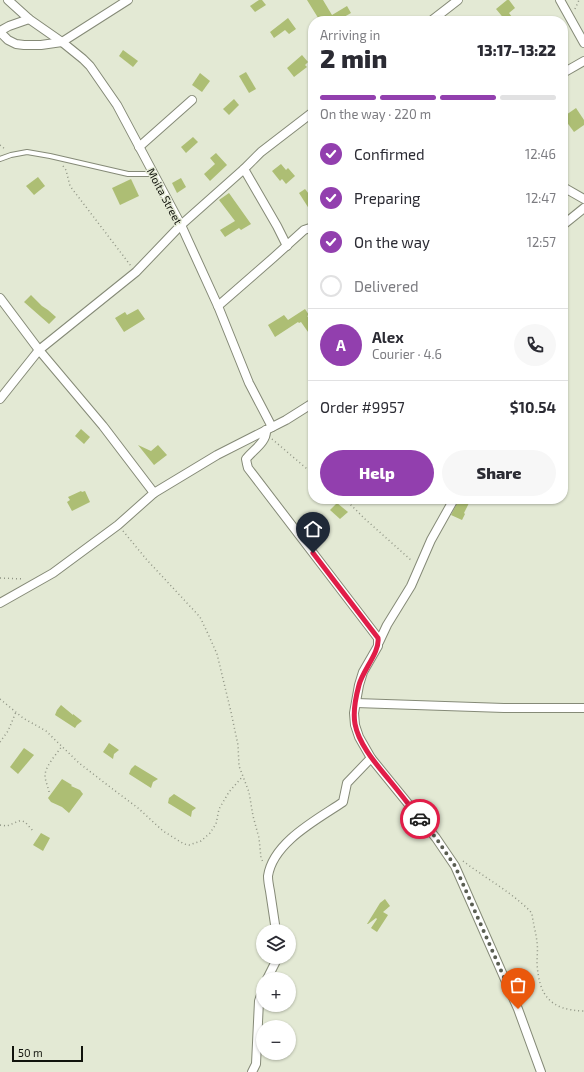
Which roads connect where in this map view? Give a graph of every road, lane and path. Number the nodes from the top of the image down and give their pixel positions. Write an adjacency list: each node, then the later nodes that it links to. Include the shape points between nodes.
1 (8, 0): 7 (street, Moita Street)
2 (128, 0): 9 (street)
3 (458, 0): 5 (street)
4 (560, 0): 10 (street)
5 (447, 3): 6 (street)
6 (435, 16)
7 (29, 19): 8 (street); 9 (street, Moita Street)
8 (0, 31): 9 (street, via 16,44 41,45)
9 (62, 42): 15 (street, Moita Street, via 90,66 117,105)
10 (584, 43)
11 (584, 61): 12 (street)
12 (568, 70)
13 (192, 100): 15 (street)
14 (308, 116): 18 (street, via 261,152)
15 (139, 147): 19 (street, Moita Street)
16 (58, 158): 17 (lane, via 27,152); 19 (lane, via 128,174); 27 (path, via 66,170 70,186)
17 (0, 159)
18 (244, 169): 24 (street); 26 (street)
19 (153, 174): 24 (street, Moita Street)
20 (568, 190): 21 (street)
21 (584, 199)
22 (584, 208): 23 (street)
23 (568, 221)
24 (181, 225): 27 (street); 29 (street, Moita Street)
25 (308, 229): 26 (street)
26 (287, 246): 29 (street)
27 (136, 272): 30 (street)
28 (0, 298): 30 (street)
29 (218, 306): 33 (street, Moita Street)
30 (39, 350): 31 (street); 35 (street, via 103,426)
31 (0, 398)
32 (308, 406): 33 (street)
33 (268, 430): 34 (path); 35 (street, via 217,455); 43 (street, via 266,437 246,459 248,468 378,638)
34 (308, 470)
35 (154, 493): 38 (street)
36 (350, 504): 39 (path)
37 (451, 504): 39 (street)
38 (118, 525): 41 (street); 51 (path, via 200,617 217,654)
39 (419, 568): 43 (street)
40 (0, 578): 41 (path)
41 (43, 580): 42 (street)
42 (0, 604)
43 (378, 642): 45 (street, via 363,672)
44 (0, 699): 47 (path)
45 (356, 703): 46 (street); 50 (street, via 355,724)
46 (584, 708)
47 (16, 712): 48 (path); 49 (path, via 46,731)
48 (0, 742)
49 (62, 746): 51 (path, via 163,831 189,845 201,841 210,833 229,792); 52 (path, via 46,772)
50 (371, 758): 56 (street, via 348,783 343,802 286,843 276,856); 61 (street, via 436,838 455,866 518,1009)
51 (243, 776): 56 (path, via 249,792 261,858)
52 (49, 792)
53 (0, 825): 54 (path, via 7,826 22,821)
54 (34, 832)
55 (463, 861): 58 (path, via 530,911 537,942 538,971 544,992 555,1006)
56 (268, 877): 57 (street)
57 (275, 924)
58 (584, 1011)
59 (258, 1012): 60 (street, via 256,1064)
60 (252, 1072)
61 (541, 1072)

